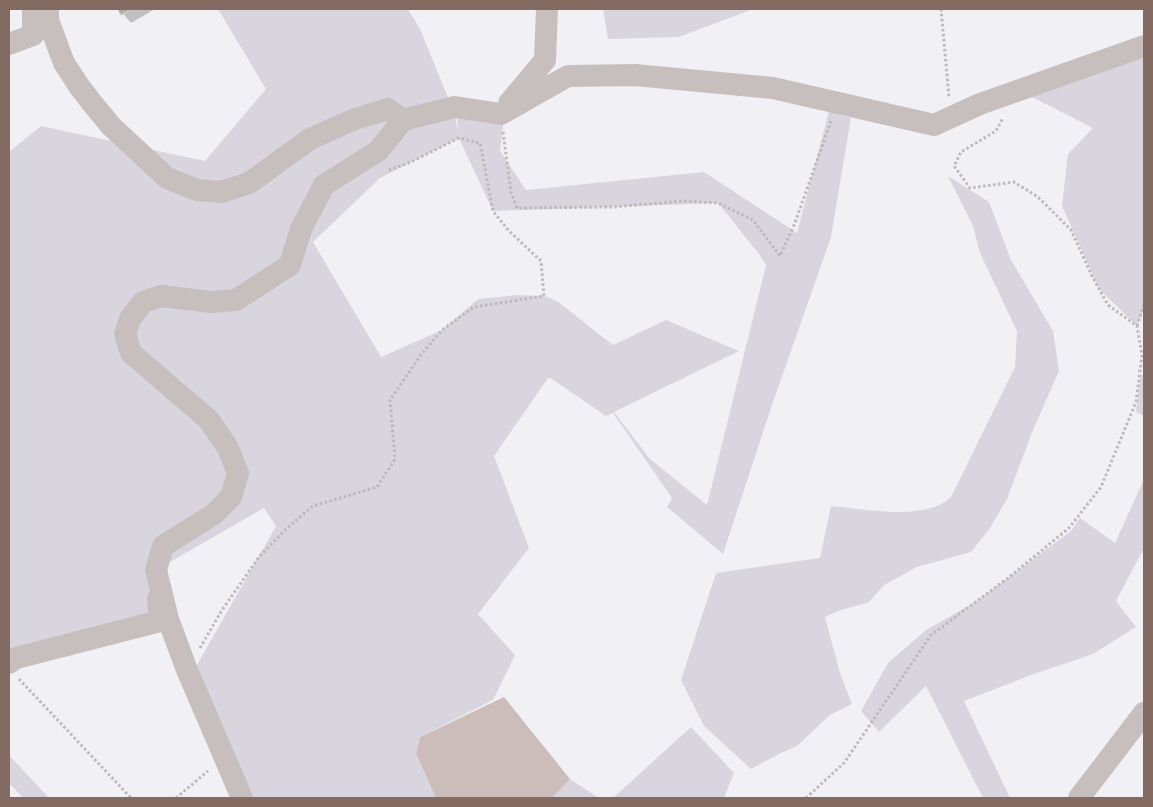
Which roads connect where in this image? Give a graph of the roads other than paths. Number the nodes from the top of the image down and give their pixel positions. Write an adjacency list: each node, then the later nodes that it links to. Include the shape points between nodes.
1 (33, 9): 4 (street, via 34,35)
2 (48, 9): 7 (street, via 48,20 64,62 111,126 167,178 197,190 221,192 249,184 310,139 355,119 388,109)
3 (547, 9): 6 (street, via 544,60)
4 (9, 44)
5 (1144, 46): 6 (street, via 980,104 934,125 773,88 635,75 568,76)
6 (501, 114): 7 (street, via 456,107)
7 (403, 120): 8 (street, via 378,151 324,185 301,229 290,265 236,300 211,302 161,296 143,302 130,319 125,334 131,353 209,420 228,448 238,473 231,497 214,514 163,546)
8 (156, 570): 9 (street, via 160,621 16,658); 11 (street, via 168,620)
9 (12, 669)
10 (1144, 713): 12 (street)
11 (242, 798)
12 (1079, 798)

